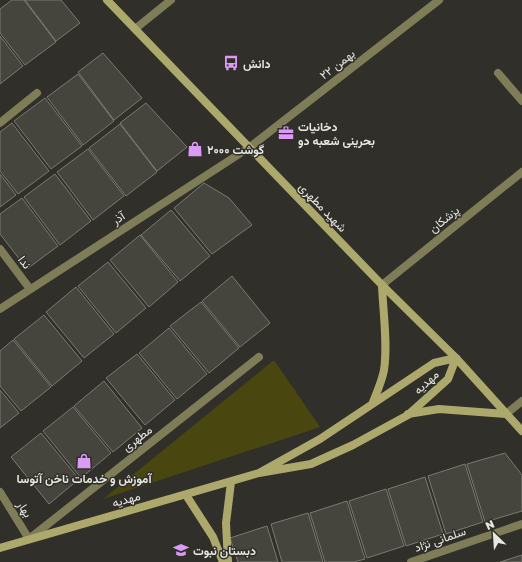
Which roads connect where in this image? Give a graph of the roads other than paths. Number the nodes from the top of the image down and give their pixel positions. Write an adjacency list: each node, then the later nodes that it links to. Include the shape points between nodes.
1 (107, 0): 4 (street, شهید مطهری)
2 (171, 0): 4 (street)
3 (439, 0): 9 (street, ۲۲ بهمن)
4 (135, 29): 9 (street, شهید مطهری)
5 (498, 73): 7 (street)
6 (37, 93): 8 (street)
7 (522, 101)
8 (0, 123)
9 (250, 147): 12 (street, شهید مطهری); 13 (street, آذر)
10 (522, 172): 12 (street, پزشکان)
11 (0, 249): 13 (street, ندا)
12 (382, 285): 16 (street, شهید مطهری); 18 (street, via 384,369)
13 (30, 289): 14 (street, آذر)
14 (0, 309)
15 (259, 357): 27 (street, مطهری)
16 (456, 358): 18 (street, مهدیه, via 434,363); 19 (street, مهدیه, via 448,379); 20 (street, شهید مطهری)
17 (522, 401): 20 (street)
18 (373, 404): 22 (street, مهدیه, via 320,439)
19 (408, 414): 20 (street, via 439,409); 22 (street, مهدیه, via 353,445 311,464)
20 (506, 414): 21 (street, شهید مطهری)
21 (522, 431)
22 (259, 474): 23 (street, مهدیه)
23 (231, 482): 25 (street, مهدیه); 30 (street, via 226,523)
24 (0, 492): 27 (street, بهار)
25 (186, 495): 27 (street, مهدیه); 29 (street, via 213,537)
26 (522, 524): 31 (street, سلمانی نژاد)
27 (29, 539): 28 (street, مهدیه)
28 (0, 548)
29 (223, 562)
30 (228, 562)
31 (411, 562)

